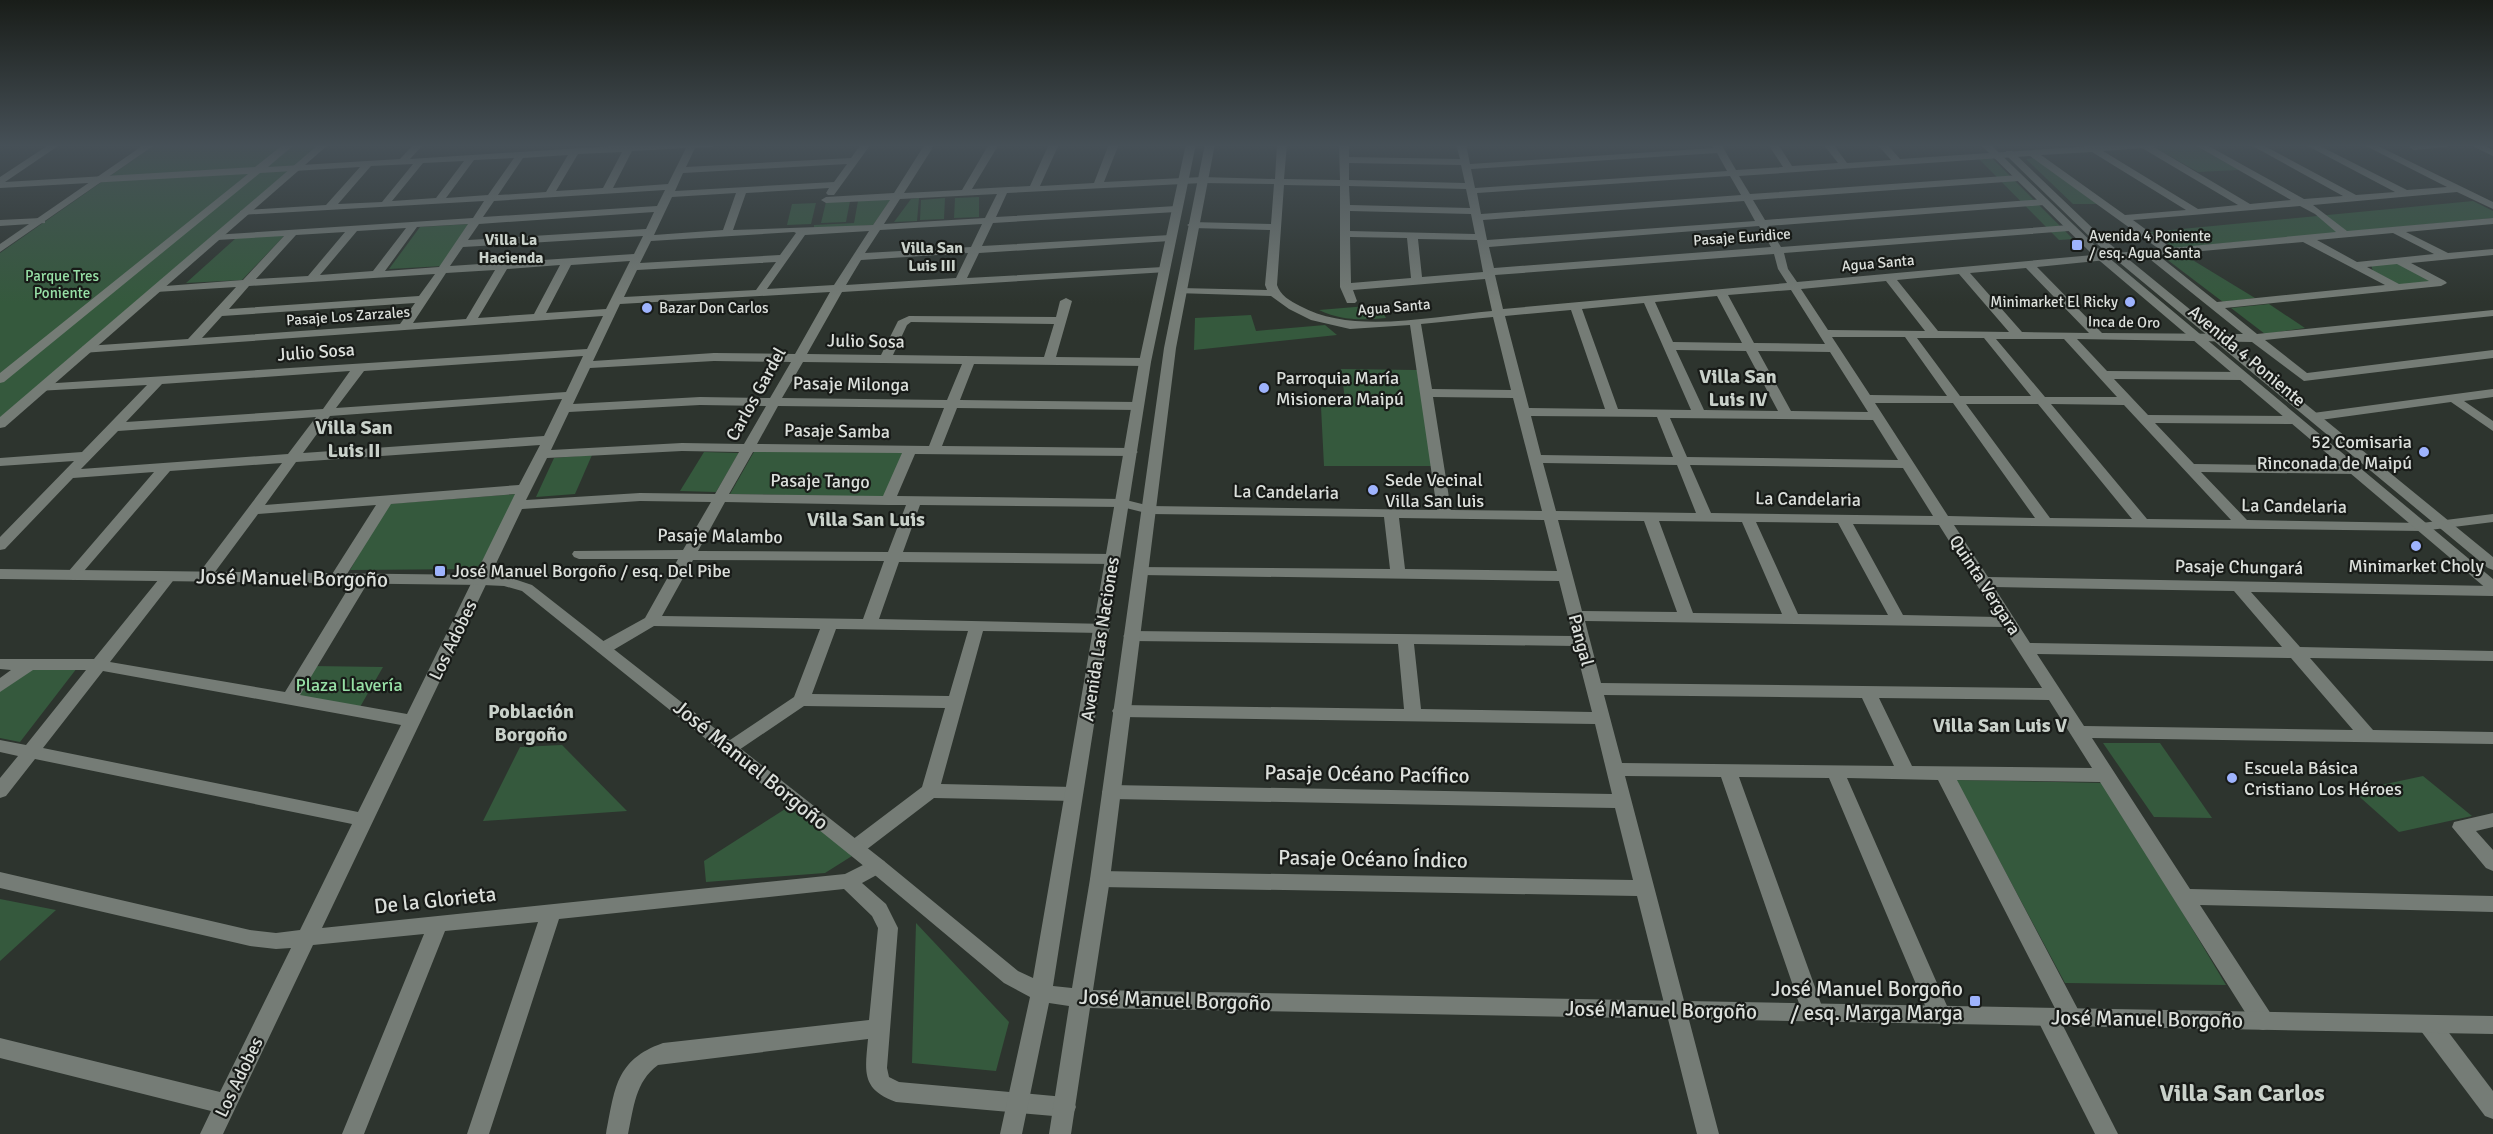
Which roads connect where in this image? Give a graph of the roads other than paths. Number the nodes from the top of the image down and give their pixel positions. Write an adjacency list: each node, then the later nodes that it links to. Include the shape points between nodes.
1 (75, 197): 45 (street)
2 (224, 197): 146 (street)
3 (263, 197): 40 (street)
4 (339, 197): 35 (street)
5 (391, 197): 32 (street)
6 (442, 197): 29 (street)
7 (521, 197): 28 (street)
8 (667, 197): 37 (street, Los Adobes)
9 (740, 197): 58 (street)
10 (828, 197): 11 (street, via 826,200)
11 (896, 197): 51 (street, Carlos Gardel)
12 (1000, 197): 44 (street)
13 (1179, 197): 38 (street, Avenida Las Naciones)
14 (1198, 197): 50 (street, Avenida Las Naciones)
15 (1278, 197): 52 (street)
16 (1345, 197): 36 (street)
17 (1472, 197): 41 (street, Pangal)
18 (1746, 197): 41 (street); 48 (street, Quinta Vergara)
19 (2039, 197): 30 (street, Avenida 4 Poniente)
20 (2055, 197): 74 (street, Avenida 4 Poniente)
21 (2093, 197): 42 (street)
22 (2172, 197): 39 (street)
23 (2231, 197): 34 (street)
24 (2292, 197): 31 (street)
25 (2365, 197): 27 (street)
26 (2474, 197): 33 (street)
27 (2354, 198): 31 (street)
28 (491, 199): 29 (street); 43 (street)
29 (438, 202): 32 (street)
30 (2044, 202): 48 (street); 54 (street, Avenida 4 Poniente)
31 (2301, 202): 34 (street); 62 (street)
32 (384, 205): 35 (street)
33 (2493, 206)
34 (2248, 207): 39 (street)
35 (329, 208): 40 (street)
36 (1345, 208): 41 (street); 59 (street)
37 (662, 209): 43 (street); 60 (street, Los Adobes)
38 (1176, 209): 44 (street); 64 (street, Avenida Las Naciones)
39 (2195, 211): 42 (street)
40 (244, 213): 63 (street)
41 (1475, 214): 66 (street, Pangal)
42 (2123, 218): 71 (street)
43 (476, 220): 49 (street); 67 (street)
44 (990, 220): 51 (street); 69 (street)
45 (40, 221): 47 (street); 68 (street)
46 (2493, 221): 55 (street, Agua Santa)
47 (0, 223)
48 (1761, 223): 66 (street); 70 (street, Quinta Vergara)
49 (414, 224): 53 (street); 89 (street)
50 (1192, 225): 52 (street); 100 (street, Avenida Las Naciones)
51 (877, 227): 57 (street); 76 (street, Carlos Gardel)
52 (1275, 227): 103 (street, via 1271,285)
53 (354, 228): 56 (street); 91 (street)
54 (2069, 228): 70 (street, Pasaje Euridice); 78 (street, Avenida 4 Poniente)
55 (2394, 231): 62 (street, Agua Santa); 75 (street)
56 (293, 232): 63 (street); 94 (street)
57 (802, 232): 58 (street, via 795,229); 77 (street)
58 (727, 233): 60 (street)
59 (1345, 234): 61 (street); 96 (street)
60 (649, 235): 67 (street); 81 (street, Los Adobes)
61 (1412, 235): 66 (street); 92 (street)
62 (2345, 235): 65 (street, Agua Santa)
63 (217, 237): 99 (street)
64 (1170, 238): 69 (street); 86 (street, Avenida Las Naciones)
65 (2306, 239): 71 (street, Agua Santa); 83 (street)
66 (1481, 240): 88 (street, Pangal)
67 (460, 244): 85 (street)
68 (0, 249)
69 (975, 250): 76 (street); 93 (street)
70 (1777, 250): 88 (street, Pasaje Euridice); 95 (street, Quinta Vergara)
71 (2169, 251): 73 (street, Agua Santa)
72 (2493, 252): 75 (street)
73 (2148, 253): 74 (street, Agua Santa); 109 (street)
74 (2117, 256): 78 (street, Agua Santa); 129 (street, Avenida 4 Poniente)
75 (2447, 256): 79 (street)
76 (858, 257): 97 (street, Carlos Gardel)
77 (784, 258): 81 (street); 102 (street)
78 (2102, 258): 82 (street, Agua Santa); 128 (street, Avenida 4 Poniente)
79 (2399, 261): 83 (street); 98 (street, via 2442,283)
80 (567, 262): 81 (street); 84 (street); 115 (street)
81 (636, 262): 110 (street, Los Adobes)
82 (2028, 264): 87 (street, Agua Santa); 127 (street)
83 (2356, 265): 98 (street)
84 (503, 266): 85 (street); 118 (street)
85 (442, 270): 89 (street); 104 (street)
86 (1163, 270): 93 (street); 142 (street, Avenida Las Naciones)
87 (1962, 270): 90 (street, Agua Santa); 125 (street)
88 (1489, 274): 92 (street, Pasaje Euridice); 112 (street, Pangal)
89 (376, 275): 91 (street)
90 (1889, 277): 95 (street, Agua Santa); 123 (street)
91 (311, 279): 94 (street)
92 (1417, 281): 96 (street, Pasaje Euridice)
93 (960, 282): 97 (street)
94 (246, 283): 99 (street); 111 (street)
95 (1794, 286): 101 (street, Agua Santa); 121 (street, Quinta Vergara)
96 (1346, 287): 107 (street)
97 (838, 288): 102 (street, Pasaje Los Zarzales); 137 (street, Carlos Gardel)
98 (2398, 288): 109 (street)
99 (156, 289): 135 (street)
100 (1180, 291): 103 (street); 201 (street, Avenida Las Naciones)
101 (1721, 292): 105 (street, Agua Santa); 133 (street)
102 (759, 293): 110 (street, Pasaje Los Zarzales)
103 (1274, 293): 117 (street, Agua Santa, via 1313,317 1338,325)
104 (423, 299): 111 (street); 120 (street)
105 (1648, 299): 108 (street, Agua Santa); 132 (street)
106 (1066, 301): 116 (street)
107 (1351, 301)
108 (1575, 306): 112 (street, Agua Santa); 164 (street)
109 (2214, 306): 130 (street)
110 (615, 307): 115 (street, Pasaje Los Zarzales); 138 (street, Los Adobes)
111 (219, 313): 131 (street)
112 (1498, 313): 117 (street, Agua Santa); 151 (street, Pangal)
113 (2493, 313): 114 (street, Inca de Oro)
114 (2477, 315): 119 (street); 130 (street, Inca de Oro)
115 (538, 318): 118 (street, Pasaje Los Zarzales)
116 (1060, 321): 139 (street, via 906,320); 141 (street)
117 (1415, 321): 149 (street)
118 (469, 322): 120 (street, Pasaje Los Zarzales)
119 (2493, 323)
120 (404, 327): 131 (street, Pasaje Los Zarzales)
121 (1825, 333): 122 (street, Inca de Oro); 134 (street, Quinta Vergara)
122 (1908, 334): 123 (street, Inca de Oro); 155 (street)
123 (1935, 334): 124 (street, Inca de Oro)
124 (1987, 335): 125 (street, Inca de Oro); 156 (street)
125 (2018, 336): 126 (street, Inca de Oro)
126 (2067, 336): 127 (street, Inca de Oro); 144 (street)
127 (2099, 336): 128 (street, Inca de Oro)
128 (2197, 338): 129 (street, Inca de Oro); 145 (street, Avenida 4 Poniente)
129 (2217, 338): 130 (street, Inca de Oro); 169 (street, Avenida 4 Poniente)
130 (2254, 338): 136 (street, via 2304,377)
131 (192, 342): 135 (street, Pasaje Los Zarzales)
132 (1669, 346): 133 (street); 166 (street)
133 (1750, 347): 134 (street); 167 (street)
134 (1834, 348): 153 (street, Quinta Vergara)
135 (86, 350): 148 (street)
136 (2493, 354)
137 (799, 358): 138 (street, Julio Sosa); 139 (street, Julio Sosa); 157 (street, Carlos Gardel)
138 (589, 359): 143 (street, Julio Sosa); 152 (street, Los Adobes)
139 (885, 359): 140 (street, Julio Sosa)
140 (969, 360): 141 (street, Julio Sosa); 159 (street)
141 (1048, 361): 142 (street, Julio Sosa)
142 (1145, 362): 160 (street, Avenida Las Naciones)
143 (360, 368): 147 (street, Julio Sosa); 162 (street)
144 (2104, 375): 145 (street); 158 (street)
145 (2243, 376): 171 (street, Avenida 4 Poniente)
146 (0, 379)
147 (158, 381): 148 (street, Julio Sosa); 174 (street)
148 (41, 388): 172 (street)
149 (1426, 393): 151 (street); 203 (street)
150 (2493, 393): 154 (street)
151 (1518, 394): 163 (street, Pangal)
152 (571, 395): 161 (street, Los Adobes); 162 (street)
153 (1867, 399): 155 (street); 168 (street, Quinta Vergara)
154 (2454, 399): 169 (street); 173 (street)
155 (1956, 400): 156 (street); 211 (street)
156 (2041, 400): 158 (street); 212 (street)
157 (774, 401): 159 (street, Pasaje Milonga); 161 (street, Pasaje Milonga, via 676,401); 178 (street, Carlos Gardel)
158 (2128, 401): 170 (street)
159 (952, 404): 160 (street, Pasaje Milonga); 180 (street)
160 (1138, 406): 181 (street, Avenida Las Naciones)
161 (564, 408): 175 (street, Los Adobes)
162 (327, 412): 174 (street); 184 (street)
163 (1522, 412): 164 (street); 185 (street, Pangal)
164 (1613, 413): 165 (street)
165 (1662, 413): 166 (street); 186 (street)
166 (1699, 414): 167 (street)
167 (1787, 415): 168 (street)
168 (1878, 416): 188 (street, Quinta Vergara)
169 (2313, 417): 177 (street, Avenida 4 Poniente)
170 (2144, 419): 171 (street); 190 (street)
171 (2296, 420): 176 (street, Avenida 4 Poniente)
172 (0, 424)
173 (2493, 426)
174 (114, 427): 183 (street)
175 (549, 440): 182 (street, Los Adobes); 184 (street)
176 (2322, 442): 177 (street); 191 (street, Avenida 4 Poniente)
177 (2344, 442): 214 (street, Avenida 4 Poniente)
178 (748, 447): 179 (street, Pasaje Samba); 182 (street, Pasaje Samba, via 657,447); 194 (street, Carlos Gardel)
179 (910, 450): 180 (street, Pasaje Samba); 196 (street)
180 (934, 450): 181 (street, Pasaje Samba)
181 (1131, 452): 198 (street, Avenida Las Naciones)
182 (542, 454): 193 (street, Los Adobes)
183 (86, 456): 187 (street); 192 (street)
184 (292, 458): 189 (street); 200 (street)
185 (1534, 459): 186 (street); 204 (street, Pangal)
186 (1681, 461): 188 (street); 206 (street)
187 (0, 462)
188 (1908, 464): 210 (street, Quinta Vergara)
189 (166, 467): 192 (street); 225 (street)
190 (2189, 468): 191 (street); 213 (street)
191 (2355, 470): 215 (street, Avenida 4 Poniente)
192 (69, 474): 216 (street)
193 (525, 489): 195 (street); 199 (street, Los Adobes)
194 (720, 498): 196 (street, Pasaje Tango); 199 (street, Pasaje Tango, via 613,498); 218 (street, Carlos Gardel)
195 (386, 500): 200 (street); 229 (street)
196 (888, 501): 197 (street, Pasaje Tango)
197 (914, 501): 198 (street, Pasaje Tango); 219 (street)
198 (1122, 503): 201 (street, La Candelaria); 220 (street, Avenida Las Naciones)
199 (517, 506): 231 (street, Los Adobes)
200 (254, 510): 228 (street)
201 (1150, 510): 202 (street, La Candelaria); 222 (street, Avenida Las Naciones)
202 (1391, 513): 203 (street, La Candelaria); 224 (street)
203 (1445, 514): 204 (street, La Candelaria)
204 (1548, 515): 205 (street, La Candelaria); 226 (street, Pangal)
205 (1650, 517): 206 (street, La Candelaria); 236 (street)
206 (1705, 517): 207 (street, La Candelaria)
207 (1747, 518): 209 (street, La Candelaria); 237 (street)
208 (2493, 518): 214 (street, La Candelaria)
209 (1843, 519): 210 (street, La Candelaria); 239 (street)
210 (1944, 520): 211 (street, La Candelaria); 232 (street, Quinta Vergara)
211 (2046, 522): 212 (street, La Candelaria)
212 (2143, 523): 213 (street, La Candelaria)
213 (2242, 524): 215 (street, La Candelaria)
214 (2444, 525): 215 (street, La Candelaria); 221 (street, Avenida 4 Poniente)
215 (2422, 527): 234 (street, Avenida 4 Poniente)
216 (0, 546)
217 (579, 554): 218 (street, Pasaje Malambo)
218 (688, 555): 219 (street, Pasaje Malambo); 238 (street, Carlos Gardel)
219 (893, 558): 220 (street, Pasaje Malambo); 242 (street)
220 (1113, 560): 244 (street, Avenida Las Naciones)
221 (2493, 565)
222 (1141, 570): 224 (street); 245 (street, Avenida Las Naciones)
223 (0, 574): 225 (street, José Manuel Borgoño)
224 (1398, 574): 226 (street)
225 (73, 575): 227 (street, José Manuel Borgoño)
226 (1564, 576): 235 (street, Pangal)
227 (168, 577): 228 (street, José Manuel Borgoño); 254 (street)
228 (204, 577): 229 (street, José Manuel Borgoño)
229 (337, 579): 230 (street, José Manuel Borgoño)
230 (362, 579): 231 (street, José Manuel Borgoño); 259 (street)
231 (483, 580): 248 (street, José Manuel Borgoño, via 527,588); 265 (street, Los Adobes)
232 (1984, 582): 233 (street, Pasaje Chungará); 240 (street, Quinta Vergara)
233 (2238, 586): 234 (street, Pasaje Chungará); 250 (street)
234 (2493, 589)
235 (1575, 616): 236 (street); 247 (street, Pangal)
236 (1687, 618): 237 (street)
237 (1792, 619): 239 (street)
238 (651, 621): 241 (street); 248 (street)
239 (1898, 621): 240 (street)
240 (2009, 622): 249 (street, Quinta Vergara)
241 (830, 624): 242 (street); 260 (street)
242 (869, 624): 243 (street)
243 (977, 626): 244 (street); 261 (street)
244 (1102, 628): 281 (street, Avenida Las Naciones)
245 (1131, 636): 246 (street); 262 (street, Avenida Las Naciones)
246 (1405, 639): 247 (street); 263 (street)
247 (1581, 642): 256 (street, Pangal)
248 (604, 648): 270 (street, José Manuel Borgoño)
249 (2026, 648): 250 (street); 258 (street, Quinta Vergara)
250 (2295, 653): 251 (street); 267 (street)
251 (2493, 656)
252 (0, 664): 253 (street)
253 (30, 664): 254 (street); 255 (street)
254 (99, 664): 259 (street); 271 (street)
255 (0, 686)
256 (1593, 689): 257 (street); 264 (street, Pangal)
257 (1868, 692): 258 (street); 275 (street)
258 (2055, 694): 266 (street, Quinta Vergara)
259 (290, 698): 265 (street)
260 (801, 700): 261 (street); 270 (street)
261 (956, 702): 278 (street)
262 (1121, 711): 263 (street); 280 (street, Avenida Las Naciones)
263 (1413, 715): 264 (street)
264 (1601, 718): 272 (street, Pangal)
265 (414, 721): 283 (street, Los Adobes)
266 (2079, 732): 267 (street); 277 (street, Quinta Vergara)
267 (2368, 736): 268 (street)
268 (2493, 738)
269 (0, 746): 271 (street)
270 (730, 748): 285 (street, José Manuel Borgoño)
271 (30, 753): 279 (street); 283 (street)
272 (1614, 769): 273 (street); 282 (street, Pangal)
273 (1728, 770): 274 (street); 300 (street)
274 (1835, 772): 275 (street); 301 (street)
275 (1906, 773): 276 (street)
276 (1944, 773): 277 (street); 303 (street)
277 (2107, 775): 292 (street, Quinta Vergara)
278 (930, 791): 281 (street); 285 (street)
279 (0, 792)
280 (1111, 792): 282 (street, Pasaje Océano Pacífico); 288 (street, Avenida Las Naciones)
281 (1074, 794): 297 (street, Avenida Las Naciones)
282 (1622, 801): 291 (street, Pangal)
283 (365, 820): 296 (street, Los Adobes)
284 (2493, 820): 286 (street, via 2462,827)
285 (855, 848): 287 (street, José Manuel Borgoño)
286 (2493, 863)
287 (877, 866): 290 (street, De la Glorieta); 297 (street, José Manuel Borgoño, via 1011,977)
288 (1100, 879): 291 (street, Pasaje Océano Índico); 298 (street, Avenida Las Naciones)
289 (0, 880): 296 (street, De la Glorieta, via 262,940)
290 (848, 881): 294 (street, De la Glorieta); 307 (street, via 879,910 888,928)
291 (1645, 888): 299 (street, Pangal)
292 (2184, 897): 293 (street); 304 (street, Quinta Vergara)
293 (2493, 904)
294 (551, 912): 295 (street, De la Glorieta); 315 (street)
295 (438, 924): 296 (street, De la Glorieta); 314 (street)
296 (308, 938): 310 (street, Los Adobes)
297 (1041, 993): 298 (street, José Manuel Borgoño); 309 (street, Avenida Las Naciones)
298 (1083, 999): 299 (street, José Manuel Borgoño); 311 (street, Avenida Las Naciones)
299 (1676, 1010): 300 (street, José Manuel Borgoño); 319 (street, Pangal)
300 (1813, 1012): 301 (street, José Manuel Borgoño)
301 (1940, 1015): 302 (street, José Manuel Borgoño)
302 (2047, 1017): 303 (street, José Manuel Borgoño); 320 (street)
303 (2071, 1017): 304 (street, José Manuel Borgoño)
304 (2264, 1021): 305 (street, José Manuel Borgoño)
305 (2429, 1024): 306 (street, José Manuel Borgoño); 312 (street)
306 (2493, 1025)
307 (879, 1028): 309 (street, via 876,1076 887,1089); 316 (street, via 663,1053 642,1061 632,1073)
308 (0, 1048): 310 (street)
309 (1018, 1102): 311 (street); 317 (street, Avenida Las Naciones)
310 (226, 1104): 313 (street, Los Adobes)
311 (1065, 1107): 318 (street, Avenida Las Naciones)
312 (2493, 1109)
313 (211, 1134)
314 (353, 1134)
315 (478, 1134)
316 (616, 1134)
317 (1011, 1134)
318 (1060, 1134)
319 (1708, 1134)
320 (2107, 1134)

